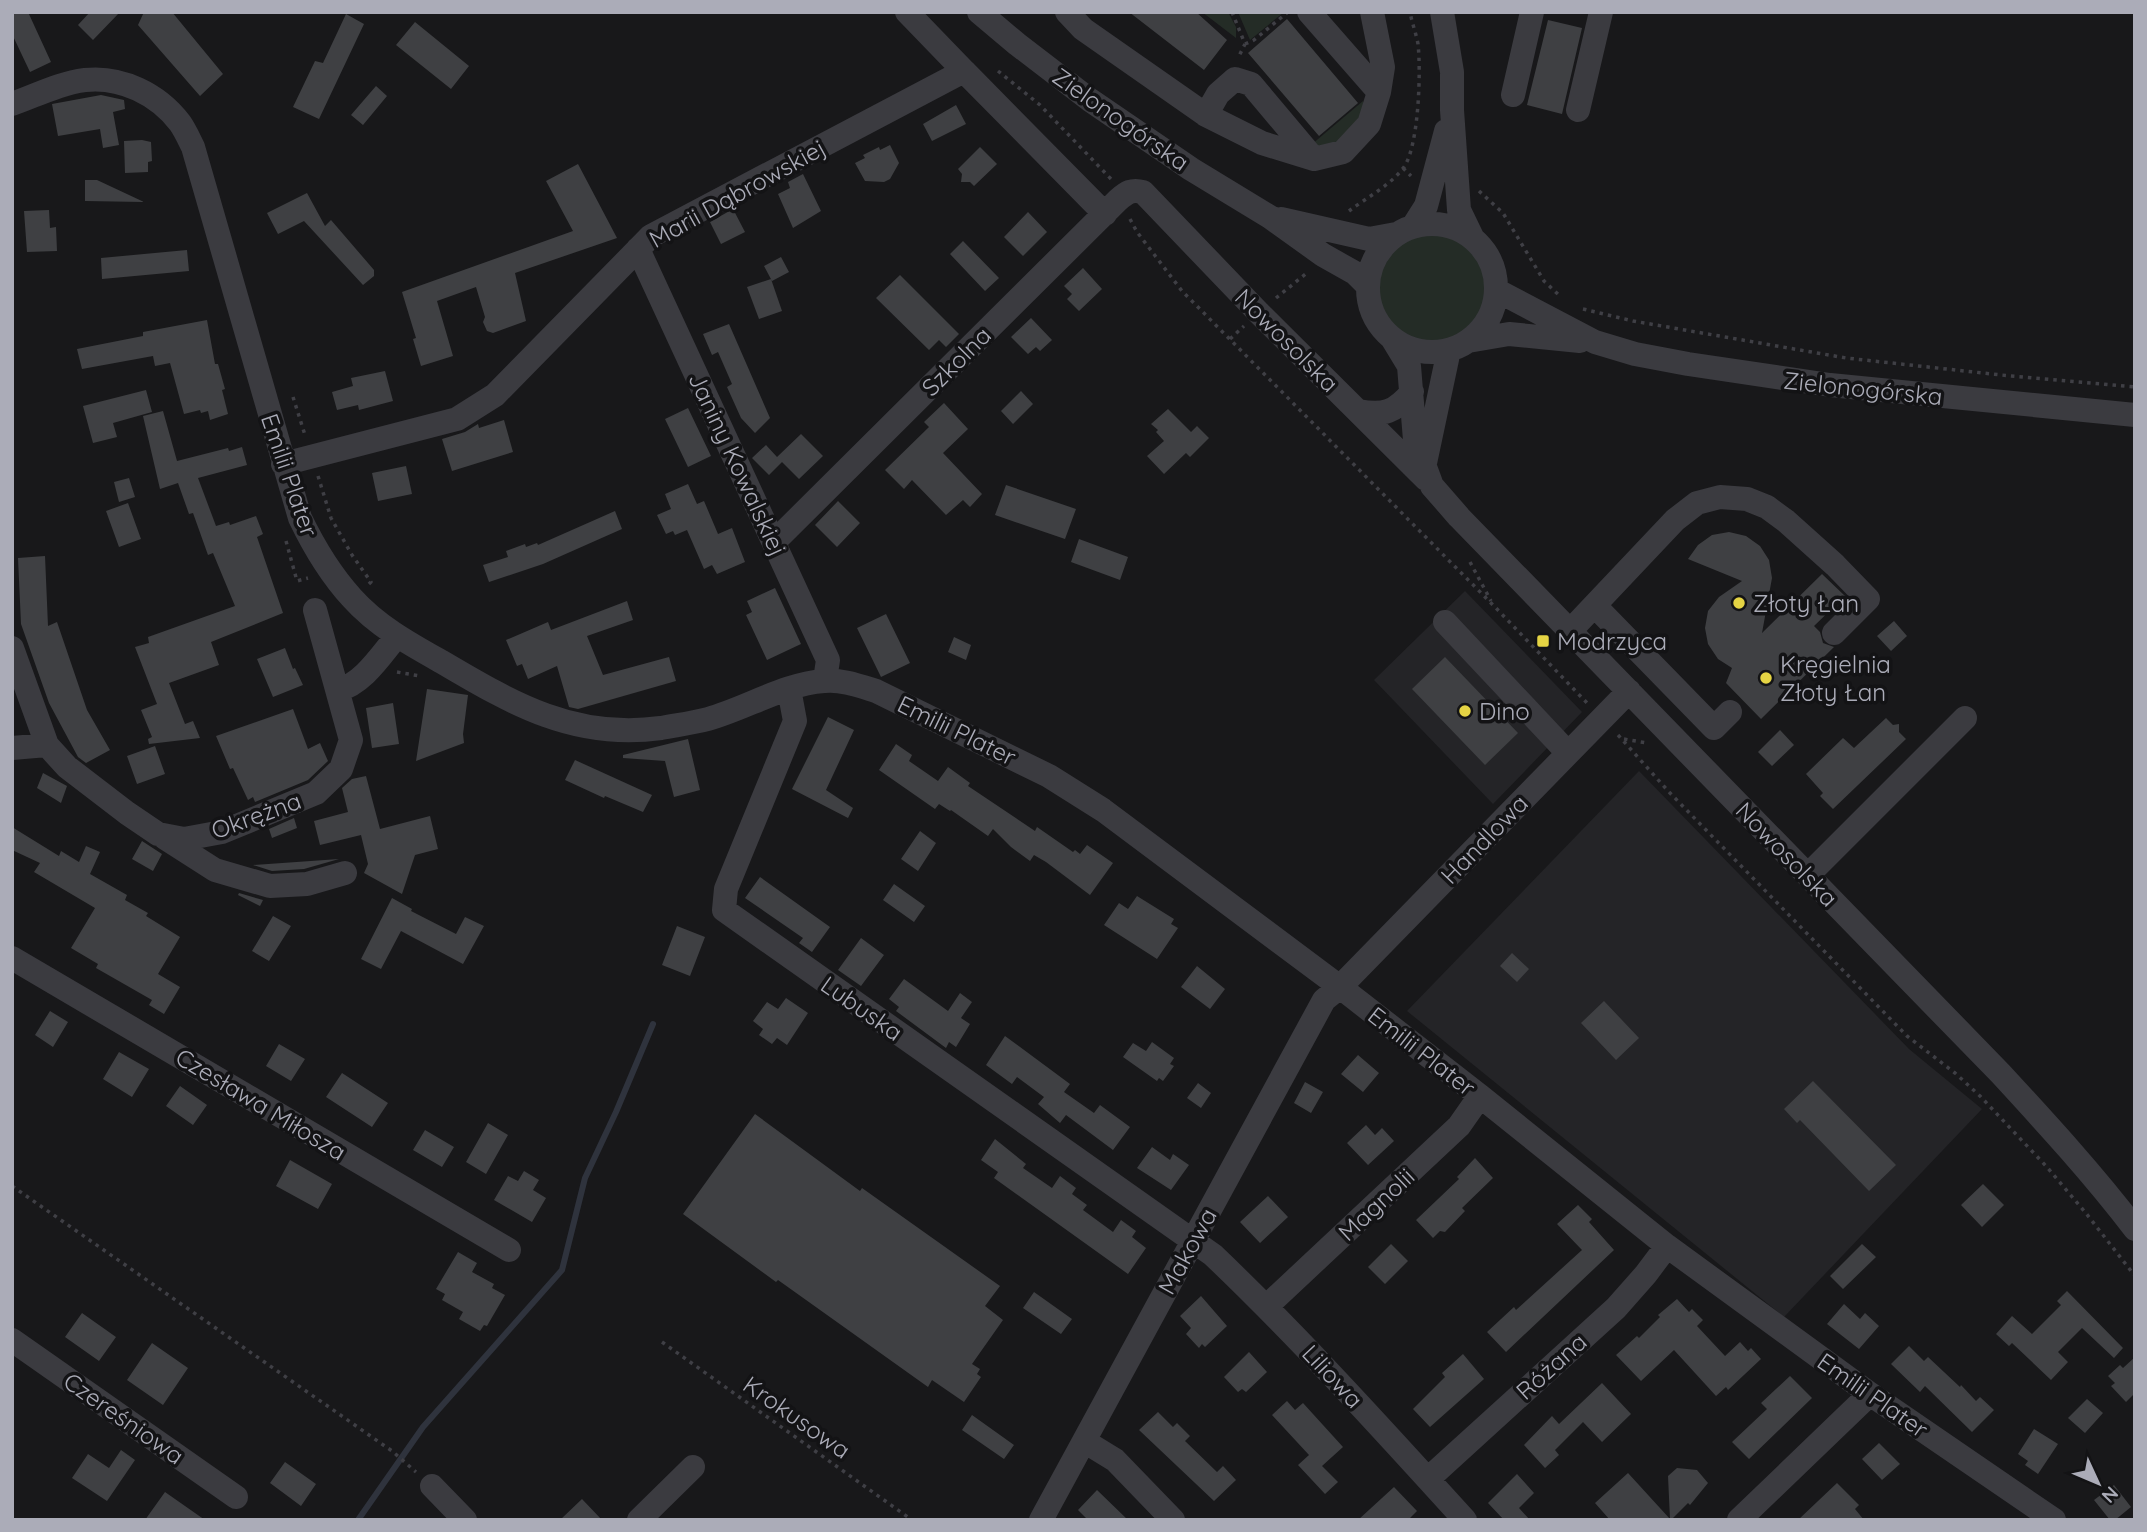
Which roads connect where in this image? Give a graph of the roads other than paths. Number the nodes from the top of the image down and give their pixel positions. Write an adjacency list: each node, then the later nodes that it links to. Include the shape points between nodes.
1 (907, 12): 9 (street)
2 (979, 12): 19 (street, Zielonogórska, via 1090,100)
3 (1067, 12): 15 (street, via 1083,29)
4 (1309, 12): 10 (street)
5 (1373, 12): 10 (street, via 1383,66)
6 (1442, 12): 13 (street, via 1452,72)
7 (1532, 12): 11 (street)
8 (1594, 14): 14 (street)
9 (964, 71): 18 (street); 22 (street, Marii Dąbrowskiej, via 652,236)
10 (1380, 92): 16 (street, via 1369,124 1343,152)
11 (1513, 95)
12 (12, 104): 31 (street, Emilii Plater, via 85,80 111,81 139,89 162,104 180,124 193,147)
13 (1452, 110): 20 (street, via 1426,206); 21 (street, via 1459,210)
14 (1578, 110)
15 (1206, 115): 16 (street, via 1262,143); 16 (street, via 1218,94 1235,79 1251,84)
16 (1314, 159)
17 (1143, 192): 18 (street, Szkolna, via 1125,194); 29 (street, Nowosolska)
18 (1112, 207): 33 (street, Szkolna)
19 (1270, 216): 20 (street, Zielonogórska, via 1368,239); 23 (street, Zielonogórska)
20 (1405, 230): 21 (street, via 1434,223); 23 (street, via 1381,248)
21 (1472, 237): 24 (street, via 1494,270)
22 (638, 249): 31 (street, Marii Dąbrowskiej, via 495,395 457,419); 33 (street, Janiny Kowalskiej)
23 (1367, 285): 25 (street, via 1378,324)
24 (1496, 290): 26 (street, Zielonogórska); 27 (street, via 1493,310 1483,327)
25 (1392, 338): 27 (street, via 1429,352); 28 (street, Nowosolska, via 1409,366)
26 (1595, 342): 27 (street, Zielonogórska, via 1510,334); 30 (street, Zielonogórska, via 1741,374)
27 (1459, 345): 32 (street)
28 (1412, 392): 29 (street, via 1389,412); 32 (street, Nowosolska, via 1415,440)
29 (1358, 411): 32 (street, Nowosolska)
30 (2135, 415)
31 (283, 464): 39 (street, Emilii Plater, via 316,551 352,599)
32 (1428, 474): 37 (street, Nowosolska, via 1459,517)
33 (774, 541): 41 (street, Janiny Kowalskiej, via 828,660)
34 (1595, 606): 37 (street); 38 (street, via 1675,520 1697,503 1720,497 1747,499 1786,521 1868,599); 48 (street, via 1722,720)
35 (315, 610): 43 (street, Okrężna)
36 (1445, 622): 49 (street)
37 (1571, 630): 44 (street, Nowosolska)
38 (1834, 633)
39 (397, 636): 42 (street, Emilii Plater, via 509,701 600,728 631,731 708,719); 43 (street, via 348,688)
40 (12, 648): 46 (street, Okrężna)
41 (825, 680): 42 (street, Emilii Plater); 54 (street, Emilii Plater, via 876,691 1049,776 1103,810)
42 (789, 689): 57 (street, Lubuska, via 795,721 726,889 724,910)
43 (338, 690): 50 (street, Okrężna, via 351,740 341,769 316,793 222,832 184,839)
44 (1629, 691): 48 (street, Nowosolska); 49 (street, Handlowa)
45 (1965, 718): 52 (street)
46 (47, 745): 47 (street); 50 (street, Okrężna, via 67,767)
47 (12, 748)
48 (1689, 752): 52 (street, Nowosolska)
49 (1568, 753): 54 (street, Handlowa)
50 (158, 834): 51 (street, via 215,870 270,886 307,884)
51 (345, 873)
52 (1808, 875): 56 (street, Nowosolska, via 2001,1074)
53 (12, 958): 59 (street, Czesława Miłosza)
54 (1340, 987): 55 (street, Emilii Plater); 57 (street, Makowa, via 1324,1000)
55 (1480, 1096): 58 (street, Emilii Plater); 60 (street, Magnolii, via 1459,1126)
56 (2135, 1229)
57 (1192, 1242): 60 (street, Liliowa, via 1213,1255); 63 (street, Makowa)
58 (1667, 1246): 62 (street, Emilii Plater); 65 (street, Różana, via 1616,1308)
59 (509, 1250)
60 (1267, 1306): 65 (street, Liliowa)
61 (12, 1340): 67 (street, Czereśniowa)
62 (1870, 1394): 73 (street); 74 (street, Emilii Plater)
63 (1084, 1441): 70 (street, Makowa); 71 (street, via 1115,1460)
64 (693, 1467): 69 (street)
65 (1428, 1479): 72 (street, Liliowa)
66 (432, 1486): 68 (street)
67 (236, 1497)
68 (465, 1520)
69 (639, 1520)
70 (1041, 1520)
71 (1173, 1520)
72 (1465, 1520)
73 (1740, 1520)
74 (2054, 1520)

